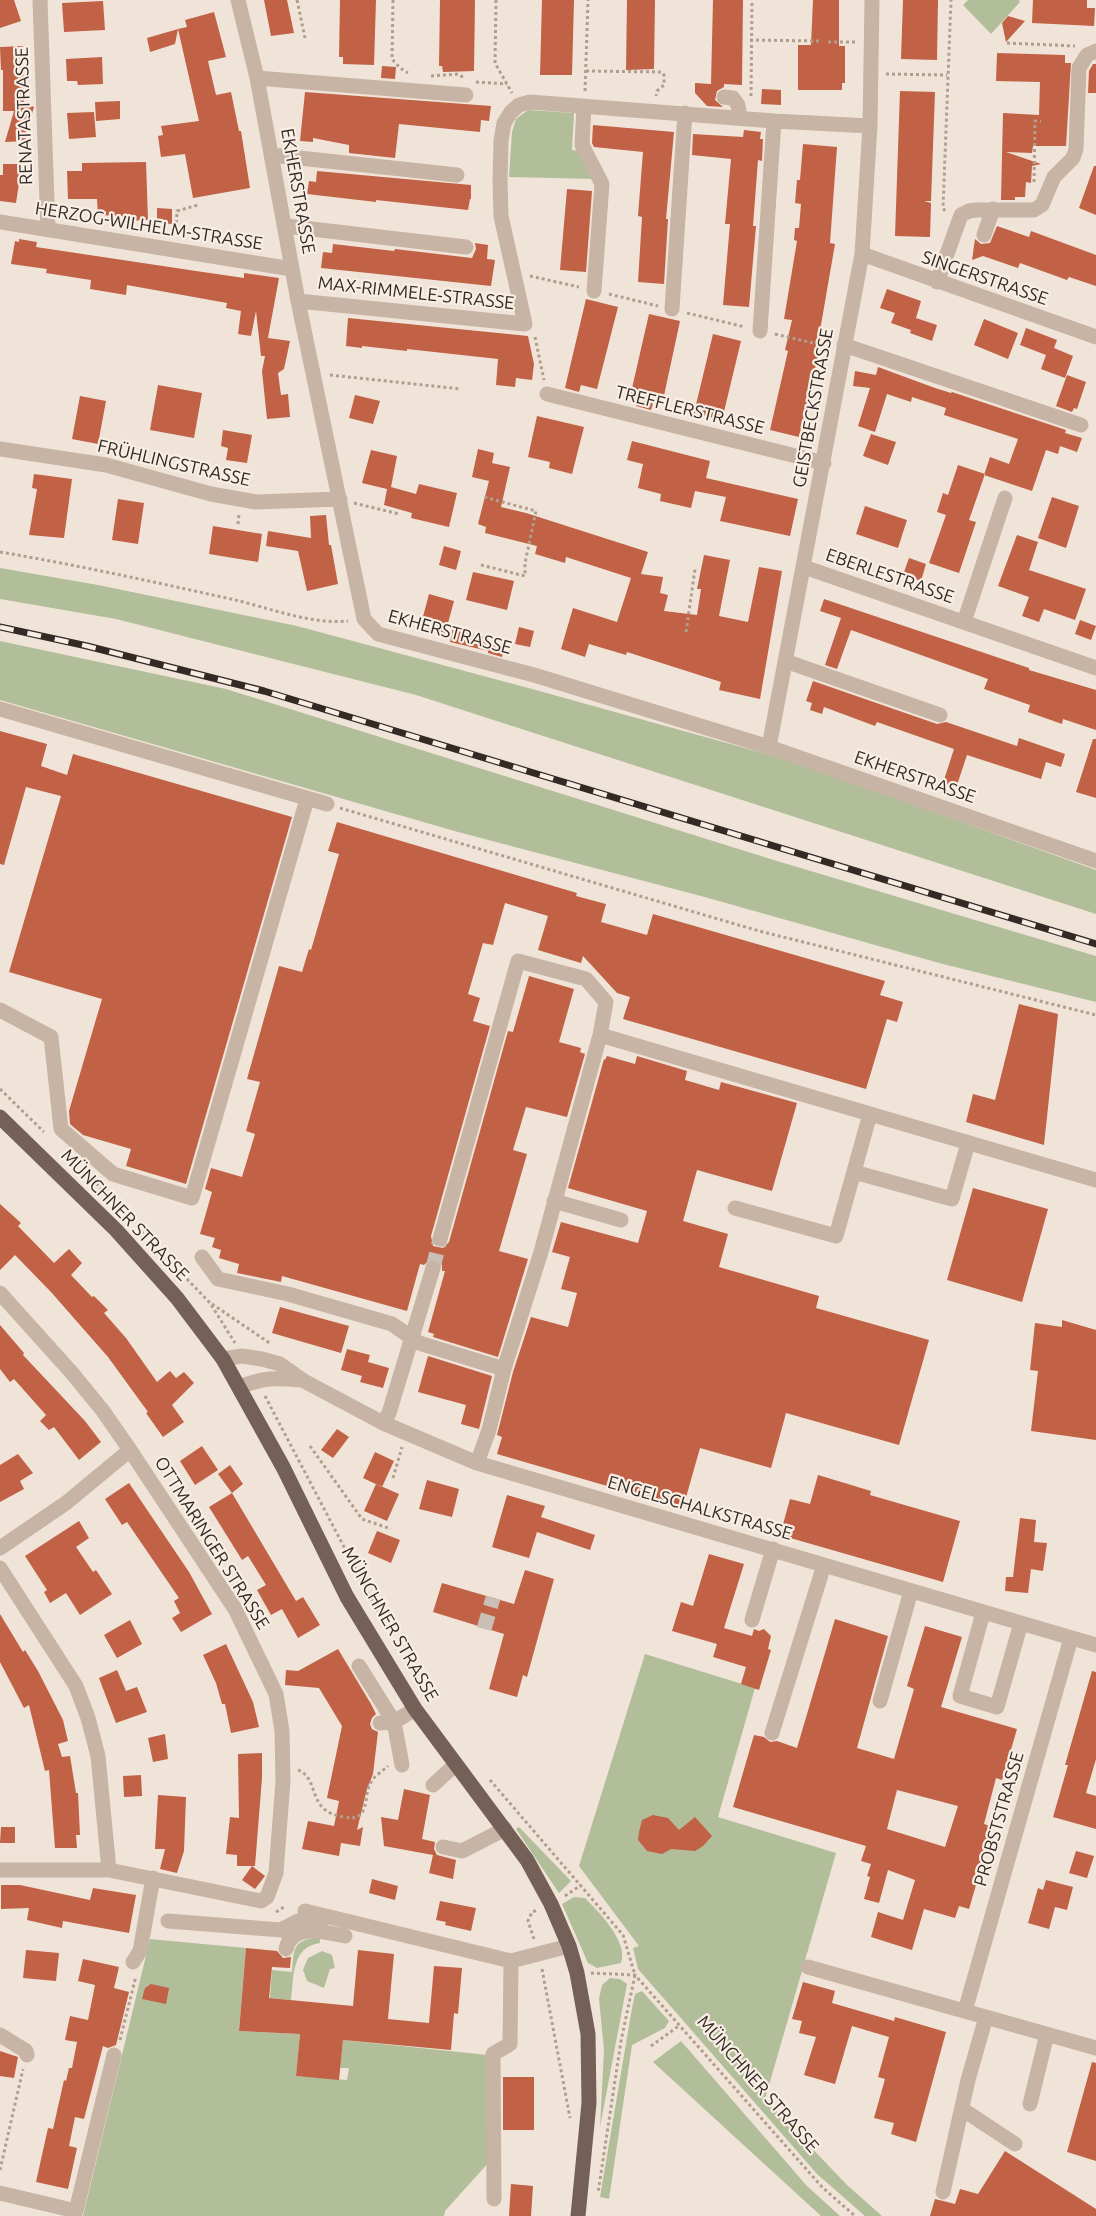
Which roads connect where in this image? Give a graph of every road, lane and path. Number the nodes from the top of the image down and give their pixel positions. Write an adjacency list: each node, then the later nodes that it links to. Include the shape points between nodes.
1 (40, 0): 43 (street, RENATASTRASSE)
2 (238, 0): 22 (street, EKHERSTRASSE)
3 (297, 0): 10 (path)
4 (393, 0): 21 (path, via 392,59)
5 (496, 0): 24 (path, via 495,63)
6 (588, 0): 18 (path)
7 (752, 0): 11 (path)
8 (872, 0): 14 (street, GEISTBECKSTRASSE)
9 (951, 0): 20 (path)
10 (305, 38)
11 (750, 40): 12 (path); 31 (path)
12 (820, 42)
13 (828, 42): 14 (path)
14 (871, 43): 19 (street, GEISTBECKSTRASSE)
15 (1007, 44): 16 (path)
16 (1077, 46)
17 (1096, 51): 39 (street, via 1087,55 1079,68 1073,158 1058,171 1042,205)
18 (586, 71): 28 (path); 29 (path, via 662,72 664,85 657,91)
19 (871, 73): 20 (path); 34 (street, GEISTBECKSTRASSE)
20 (947, 75): 41 (path, via 943,208)
21 (415, 77)
22 (257, 78): 25 (street); 35 (street, EKHERSTRASSE)
23 (423, 78): 24 (path, via 458,74 469,81)
24 (507, 84): 27 (path)
25 (466, 94)
26 (724, 97): 31 (street, via 733,98)
27 (519, 105): 28 (street); 53 (street, MAX-RIMMELE-STRASSE, via 504,123 500,181 501,216)
28 (584, 105): 29 (street); 50 (street, via 582,145 602,184)
29 (654, 111): 30 (street)
30 (685, 113): 31 (street); 52 (street)
31 (746, 119): 32 (street)
32 (774, 121): 34 (street); 54 (street)
33 (1041, 121): 39 (path, via 1035,121)
34 (870, 126): 47 (street, GEISTBECKSTRASSE)
35 (272, 155): 36 (street); 42 (street, EKHERSTRASSE)
36 (457, 175)
37 (198, 205): 46 (path, via 177,211)
38 (993, 209): 39 (street); 41 (street, via 976,206); 44 (street)
39 (1034, 210)
40 (0, 222): 43 (street, HERZOG-WILHELM-STRASSE)
41 (957, 223): 49 (street)
42 (286, 226): 45 (street); 48 (street, EKHERSTRASSE)
43 (48, 230): 46 (street, HERZOG-WILHELM-STRASSE)
44 (984, 235)
45 (466, 247)
46 (175, 250): 48 (street, HERZOG-WILHELM-STRASSE)
47 (862, 254): 49 (street, SINGERSTRASSE); 56 (street, GEISTBECKSTRASSE)
48 (292, 269): 51 (street, EKHERSTRASSE)
49 (937, 282): 55 (street, SINGERSTRASSE)
50 (594, 291)
51 (298, 301): 53 (street, MAX-RIMMELE-STRASSE); 57 (street, EKHERSTRASSE)
52 (672, 309)
53 (525, 324): 59 (path, via 535,334)
54 (760, 331)
55 (1096, 337)
56 (844, 345): 60 (street); 62 (street, GEISTBECKSTRASSE)
57 (314, 373): 58 (path); 65 (street, EKHERSTRASSE)
58 (461, 389)
59 (547, 394): 62 (street, TREFFLERSTRASSE)
60 (1081, 425)
61 (0, 449): 65 (street, FRÜHLINGSTRASSE, via 106,465 256,502)
62 (824, 463): 69 (street, GEISTBECKSTRASSE)
63 (484, 497): 68 (path, via 536,511 525,576)
64 (1005, 498): 72 (street, EBERLESTRASSE)
65 (340, 499): 66 (path); 71 (street, EKHERSTRASSE)
66 (399, 514)
67 (0, 552): 71 (path, via 330,623)
68 (481, 565)
69 (804, 567): 72 (street, EBERLESTRASSE); 74 (street, GEISTBECKSTRASSE)
70 (695, 569): 73 (path)
71 (364, 619): 78 (street, EKHERSTRASSE, via 378,634 534,675)
72 (964, 622): 75 (street, EBERLESTRASSE)
73 (686, 632)
74 (785, 661): 77 (street); 78 (street, GEISTBECKSTRASSE)
75 (1096, 668)
76 (0, 709): 79 (street)
77 (940, 715)
78 (769, 747): 81 (street, EKHERSTRASSE)
79 (307, 799): 80 (street); 82 (street, via 192,1198 112,1174 62,1129 51,1037)
80 (327, 804): 83 (path, via 759,931)
81 (1096, 861)
82 (0, 1010)
83 (1096, 1015)
84 (600, 1035): 85 (street); 90 (street); 93 (street, via 606,1002 586,979 519,961)
85 (870, 1114): 87 (street); 88 (street)
86 (0, 1118): 100 (main road, MÜNCHNER STRASSE, via 116,1230 177,1298)
87 (968, 1143): 88 (street, via 952,1199); 89 (street)
88 (854, 1172): 91 (street, via 836,1236)
89 (1096, 1180)
90 (554, 1201): 92 (street); 101 (street)
91 (735, 1208)
92 (621, 1220)
93 (440, 1239)
94 (202, 1257): 98 (street, via 218,1280 288,1294 392,1324)
95 (433, 1268): 98 (street)
96 (3, 1300): 107 (street, OTTMARINGER STRASSE, via 96,1404)
97 (210, 1303): 99 (path)
98 (412, 1337): 101 (street, via 419,1343); 104 (street)
99 (273, 1346)
100 (223, 1359): 102 (street, ENGELSCHALKSTRASSE, via 262,1359 280,1364); 103 (main road, MÜNCHNER STRASSE)
101 (504, 1369): 108 (street)
102 (304, 1381): 103 (street, ENGELSCHALKSTRASSE, via 272,1377); 104 (street, ENGELSCHALKSTRASSE)
103 (240, 1387): 123 (main road, MÜNCHNER STRASSE, via 347,1597)
104 (383, 1423): 105 (street, ENGELSCHALKSTRASSE)
105 (406, 1434): 108 (street, ENGELSCHALKSTRASSE); 109 (path)
106 (310, 1446): 110 (path, via 362,1519)
107 (130, 1450): 111 (street, via 66,1503); 128 (street, OTTMARINGER STRASSE, via 235,1609 258,1655 276,1694)
108 (477, 1463): 112 (street, ENGELSCHALKSTRASSE)
109 (393, 1478)
110 (391, 1529)
111 (0, 1548)
112 (773, 1549): 113 (street, ENGELSCHALKSTRASSE); 117 (street)
113 (824, 1565): 115 (street, ENGELSCHALKSTRASSE); 125 (street)
114 (0, 1568): 133 (street, via 76,1686 88,1718 98,1756)
115 (911, 1591): 116 (street, ENGELSCHALKSTRASSE); 122 (street)
116 (983, 1612): 118 (street, ENGELSCHALKSTRASSE); 118 (street, via 960,1696 998,1707)
117 (752, 1620)
118 (1021, 1623): 119 (street, ENGELSCHALKSTRASSE)
119 (1071, 1638): 120 (street, ENGELSCHALKSTRASSE); 146 (street, PROBSTSTRASSE)
120 (1096, 1645)
121 (359, 1666): 124 (street)
122 (880, 1701)
123 (415, 1709): 124 (street); 127 (main road, MÜNCHNER STRASSE)
124 (387, 1722): 126 (street)
125 (772, 1733)
126 (401, 1760): 128 (path, via 370,1782 363,1810 353,1819 328,1813 320,1807 309,1778 303,1772)
127 (456, 1765): 129 (street); 130 (main road, MÜNCHNER STRASSE)
128 (283, 1768): 135 (street, OTTMARINGER STRASSE, via 276,1873)
129 (433, 1785)
130 (505, 1829): 131 (street, via 462,1851); 139 (main road, MÜNCHNER STRASSE, via 527,1860)
131 (443, 1847)
132 (0, 1870): 133 (street)
133 (109, 1870): 134 (street)
134 (153, 1878): 135 (street, via 256,1901); 143 (street, via 140,1951)
135 (269, 1892): 136 (path, via 284,1907)
136 (305, 1911): 138 (street)
137 (168, 1920): 138 (street, via 281,1930 308,1920)
138 (345, 1929): 140 (street, via 307,1930 294,1936); 142 (street)
139 (569, 1946): 141 (street); 145 (main road, MÜNCHNER STRASSE)
140 (286, 1949)
141 (539, 1955): 142 (street); 157 (path)
142 (511, 1961): 162 (street, via 510,2044 493,2054)
143 (133, 1962): 154 (path, via 138,1968)
144 (808, 1967): 146 (street)
145 (577, 1973): 148 (path, MÜNCHNER STRASSE, via 635,1975); 163 (main road, MÜNCHNER STRASSE, via 588,2034 589,2103)
146 (965, 2011): 147 (street)
147 (986, 2017): 149 (street); 156 (street)
148 (680, 2025): 151 (path); 164 (path, MÜNCHNER STRASSE, via 823,2188)
149 (1047, 2034): 152 (street); 155 (street)
150 (0, 2035): 153 (street)
151 (651, 2046)
152 (1096, 2048)
153 (27, 2055): 159 (path)
154 (114, 2055): 161 (street, via 76,2211)
155 (1030, 2104)
156 (962, 2109): 158 (street); 160 (street)
157 (572, 2126)
158 (1015, 2144)
159 (0, 2170)
160 (944, 2192)
161 (0, 2193)
162 (495, 2199)
163 (578, 2216)
164 (855, 2216)

